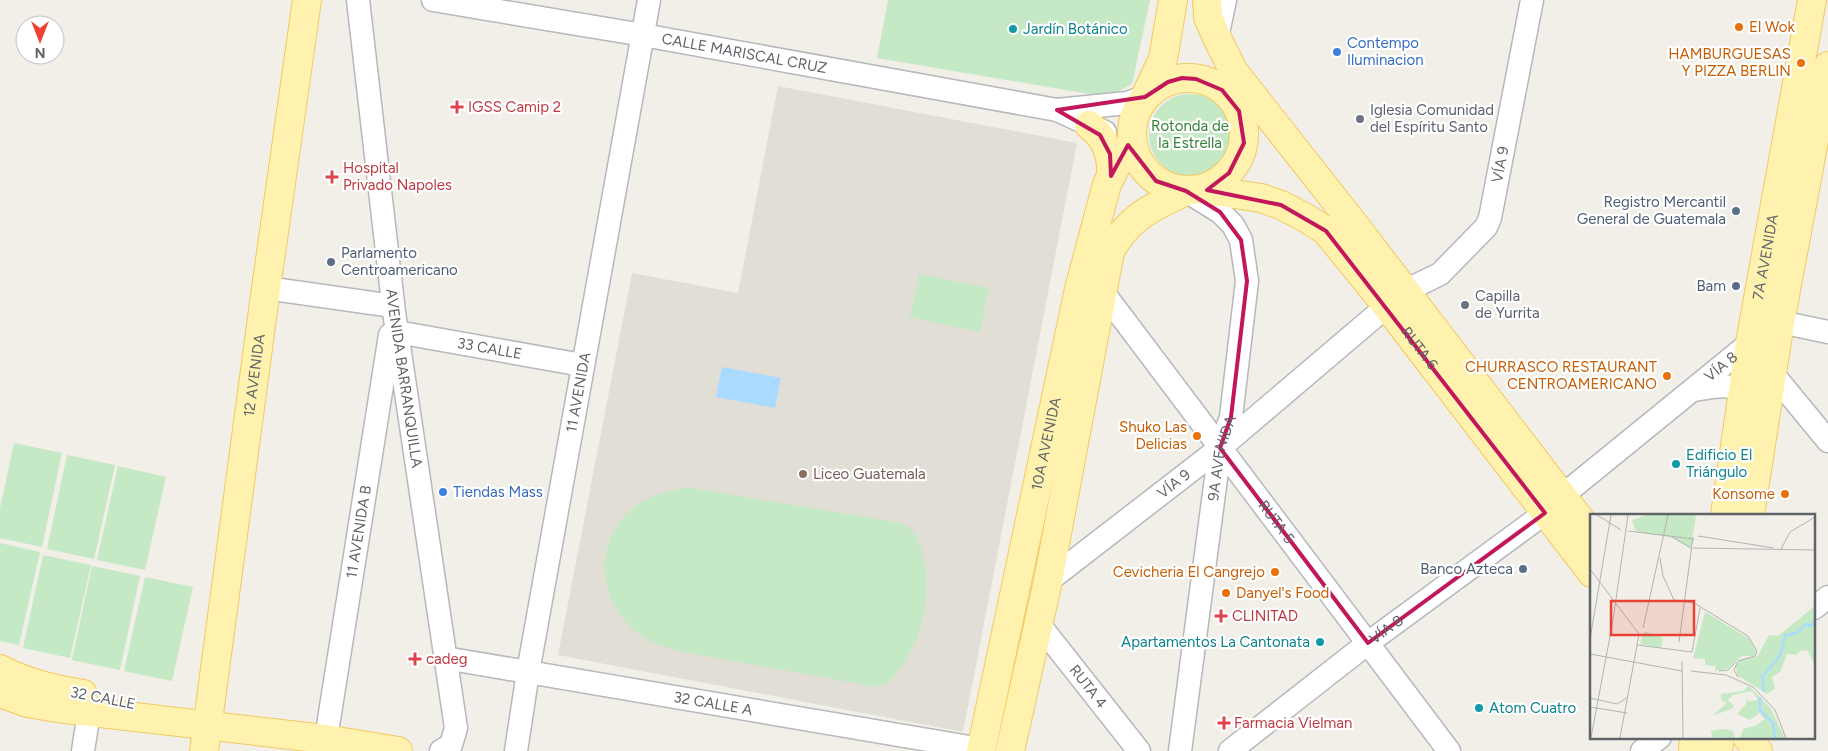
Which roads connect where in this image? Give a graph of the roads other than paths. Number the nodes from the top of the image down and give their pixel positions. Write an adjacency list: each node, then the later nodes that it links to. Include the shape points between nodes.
1 (307, 0): 23 (main road, 12 AVENIDA)
2 (358, 0): 26 (street, AVENIDA BARRANQUILLA)
3 (433, 0): 10 (street, CALLE MARISCAL CRUZ)
4 (649, 0): 10 (street, 11 AVENIDA)
5 (1173, 0): 14 (main road, via 1163,60)
6 (1207, 0): 11 (main road, via 1208,17)
7 (1225, 0): 11 (street)
8 (1532, 0): 25 (street, VÍA 9, via 1486,227 1440,274)
9 (1812, 0): 29 (main road, 7A AVENIDA)
10 (643, 34): 15 (street, CALLE MARISCAL CRUZ); 30 (street, 11 AVENIDA)
11 (1217, 38): 13 (main road)
12 (1828, 66): 17 (main road, 7A AVENIDA)
13 (1234, 72): 16 (main road); 18 (main road, RUTA 6)
14 (1145, 98): 15 (street, CALLE MARISCAL CRUZ, via 1128,103); 16 (main road, via 1168,82 1196,79 1210,82 1222,90); 20 (main road, via 1136,112)
15 (1057, 110): 19 (street, CALLE MARISCAL CRUZ)
16 (1239, 111): 18 (main road); 22 (main road, via 1244,143 1238,159 1229,173 1216,183)
17 (1824, 114): 27 (main road, 7A AVENIDA)
18 (1272, 120): 25 (main road, RUTA 6)
19 (1089, 125): 20 (street, CALLE MARISCAL CRUZ); 21 (main road, via 1107,146 1112,162)
20 (1132, 145): 21 (main road, 10A AVENIDA, via 1122,155); 22 (main road, via 1137,159 1156,181 1169,188)
21 (1111, 176): 57 (main road, 10A AVENIDA, via 1079,290)
22 (1193, 190): 24 (main road, 10A AVENIDA, via 1146,210 1117,239 1110,252); 25 (main road, RUTA 6, via 1261,198 1306,218 1326,232); 35 (street, 9A AVENIDA, via 1233,225 1241,240 1247,281 1230,417)
23 (266, 288): 26 (street, 33 CALLE); 51 (main road, 12 AVENIDA)
24 (1104, 292): 35 (street, RUTA 5); 41 (main road, 10A AVENIDA)
25 (1396, 299): 35 (street, VÍA 9); 36 (main road, RUTA 6)
26 (394, 317): 30 (street, 33 CALLE); 46 (street, AVENIDA BARRANQUILLA); 56 (street, 11 AVENIDA B)
27 (1780, 322): 28 (street); 31 (main road, 7A AVENIDA)
28 (1828, 332)
29 (1750, 343): 32 (main road, 7A AVENIDA); 33 (street, VÍA 8)
30 (582, 365): 48 (street, 11 AVENIDA)
31 (1772, 373): 34 (street); 38 (main road, 7A AVENIDA)
32 (1743, 389): 33 (street, VÍA 8, via 1726,385); 37 (main road, 7A AVENIDA)
33 (1692, 390): 36 (street, VÍA 8)
34 (1828, 441)
35 (1220, 448): 41 (street, VÍA 9); 45 (street, RUTA 5); 64 (street, 9A AVENIDA)
36 (1553, 504): 39 (main road, RUTA 6); 40 (main road, RUTA 6); 45 (street, VÍA 8)
37 (1725, 514)
38 (1750, 514)
39 (1590, 533)
40 (1590, 569)
41 (1048, 581): 44 (main road, 10A AVENIDA)
42 (1828, 597): 43 (street)
43 (1816, 606)
44 (1038, 623): 62 (main road, 10A AVENIDA); 63 (street, RUTA 4)
45 (1368, 644): 65 (street, VÍA 8); 66 (street, RUTA 5)
46 (445, 658): 48 (street, 32 CALLE A); 60 (street, AVENIDA BARRANQUILLA, via 456,728 451,745)
47 (0, 669): 51 (main road, 32 CALLE, via 46,686 131,702)
48 (528, 672): 57 (street, 32 CALLE A); 61 (street, 11 AVENIDA)
49 (0, 692): 50 (main road, 32 CALLE, via 28,703)
50 (89, 712): 51 (main road, 32 CALLE); 58 (street)
51 (206, 738): 56 (main road, 32 CALLE)
52 (1659, 738): 67 (street)
53 (1694, 738): 68 (main road)
54 (1720, 738): 69 (main road)
55 (1748, 738): 70 (main road)
56 (325, 745): 59 (main road, 32 CALLE)
57 (982, 750)
58 (84, 751)
59 (398, 751)
60 (441, 751)
61 (516, 751)
62 (1010, 751)
63 (1139, 751)
64 (1180, 751)
65 (1230, 751)
66 (1449, 751)
67 (1642, 751)
68 (1693, 751)
69 (1718, 751)
70 (1758, 751)

